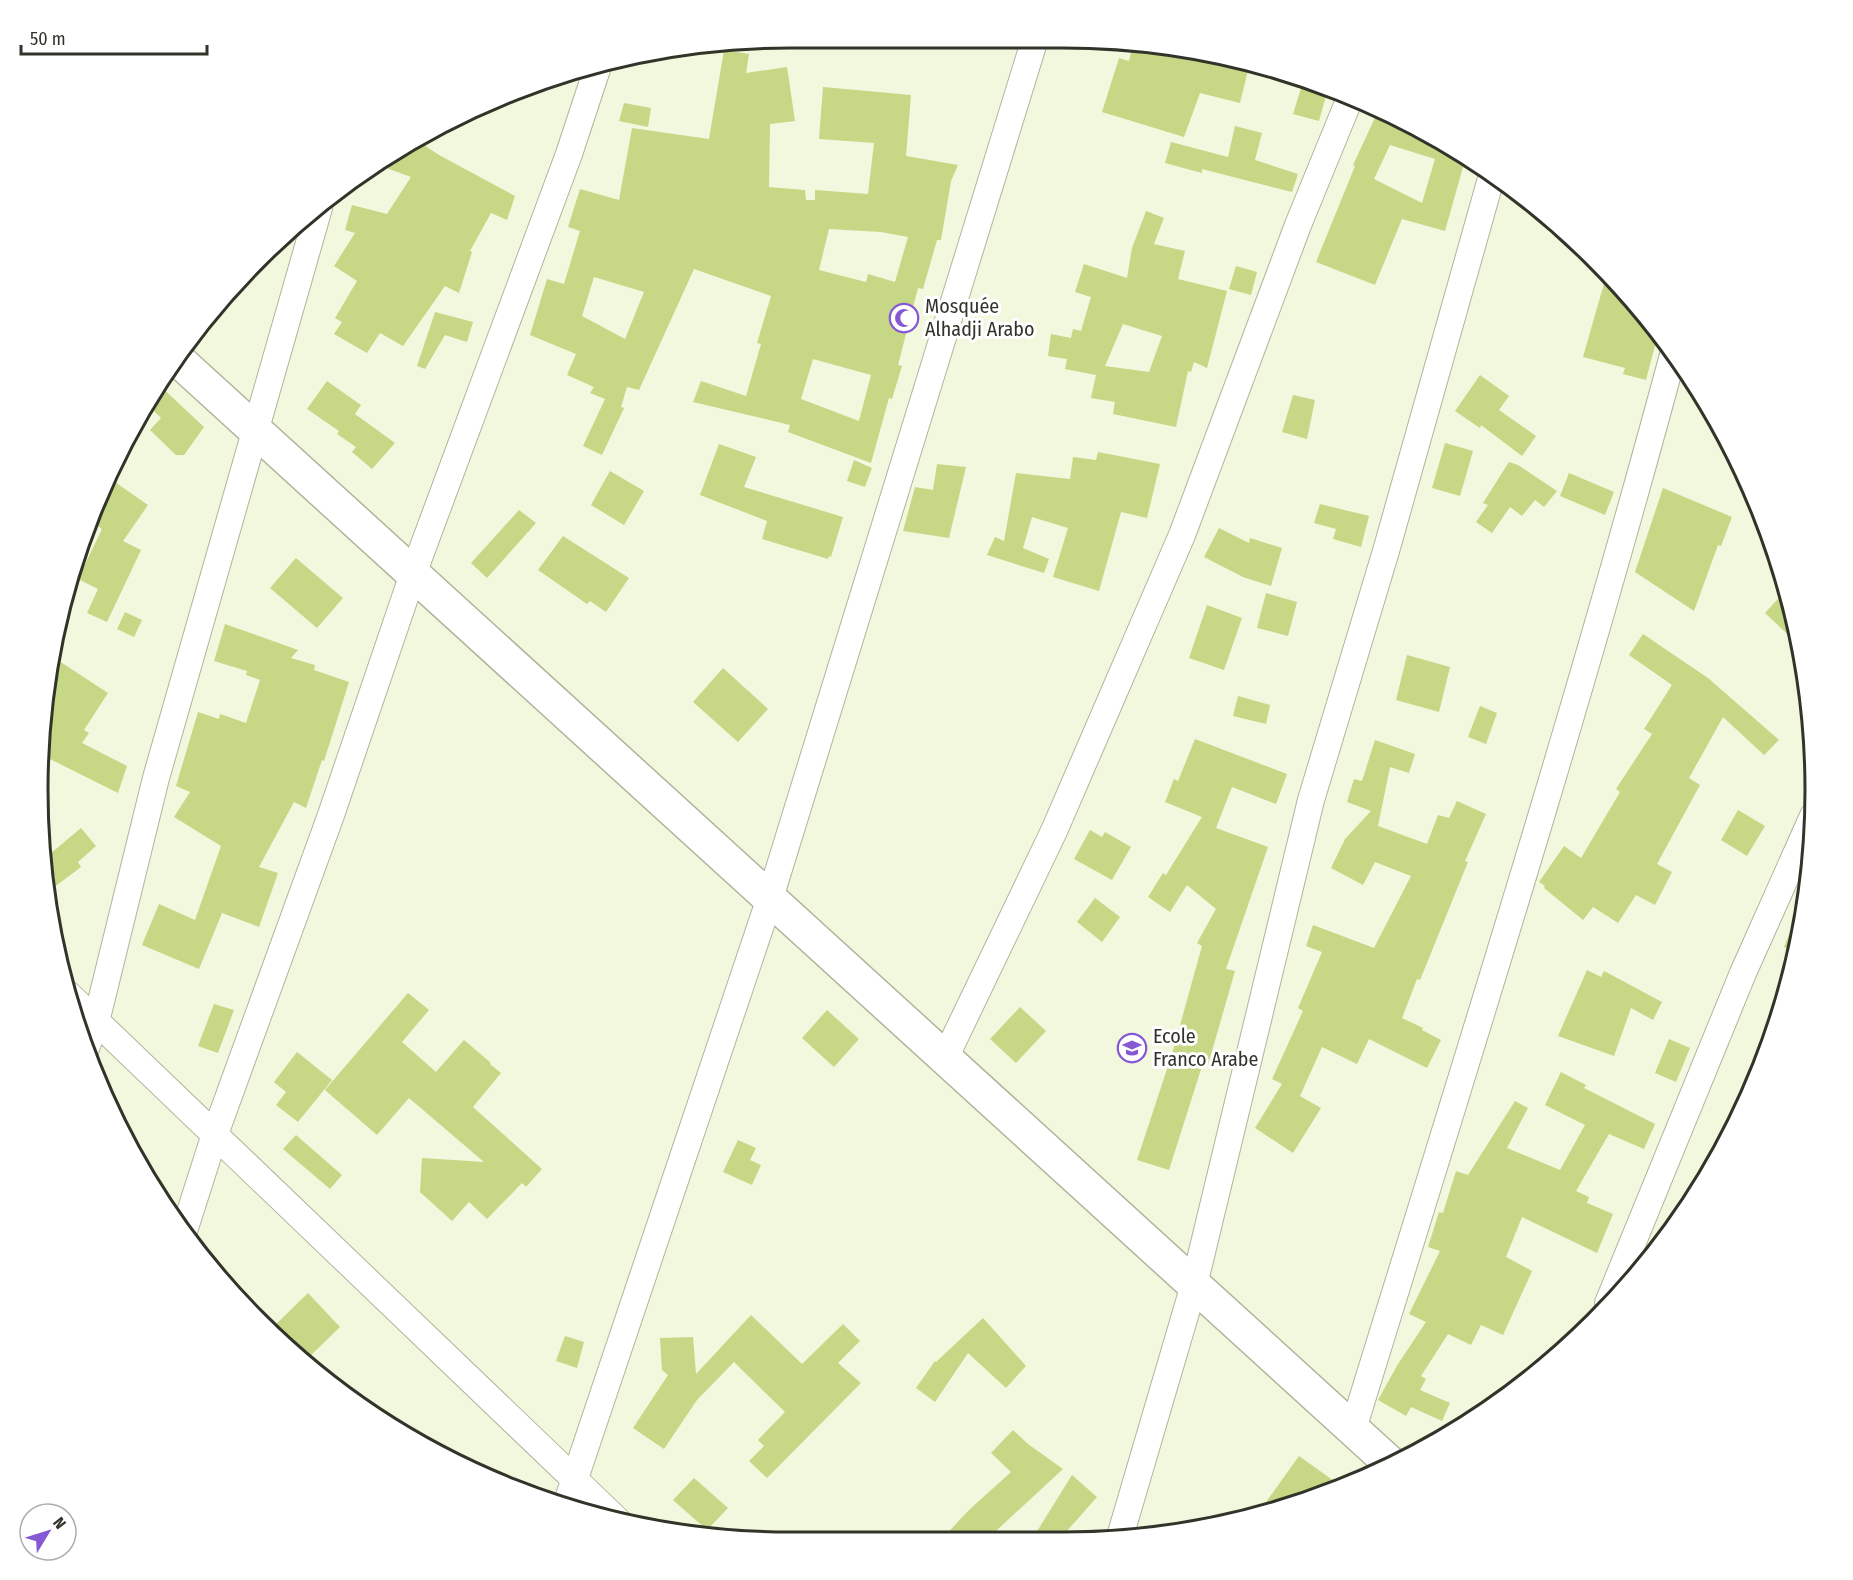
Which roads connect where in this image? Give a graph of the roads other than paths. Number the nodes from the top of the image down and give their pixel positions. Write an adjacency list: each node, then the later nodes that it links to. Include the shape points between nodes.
1 (1032, 48): 11 (street)
2 (595, 74): 9 (street)
3 (1347, 104): 15 (street, via 1182,535 1054,831)
4 (1490, 183): 18 (street, via 1311,800)
5 (316, 220): 8 (street)
6 (183, 364): 8 (street)
7 (1671, 365): 20 (street, via 1517,899)
8 (255, 430): 9 (street); 13 (street, via 156,778)
9 (413, 574): 11 (street); 16 (street, via 331,815)
10 (1803, 839): 19 (street)
11 (770, 898): 15 (street); 22 (street)
12 (80, 1006): 13 (street)
13 (96, 1022): 14 (street); 16 (street)
14 (90, 1037)
15 (945, 1058): 18 (street)
16 (215, 1134): 17 (street); 22 (street)
17 (187, 1222)
18 (1194, 1285): 20 (street); 25 (street)
19 (1615, 1285)
20 (1353, 1429): 21 (street)
21 (1385, 1458)
22 (574, 1480): 23 (street); 24 (street)
23 (568, 1498)
24 (604, 1508)
25 (1122, 1529)

